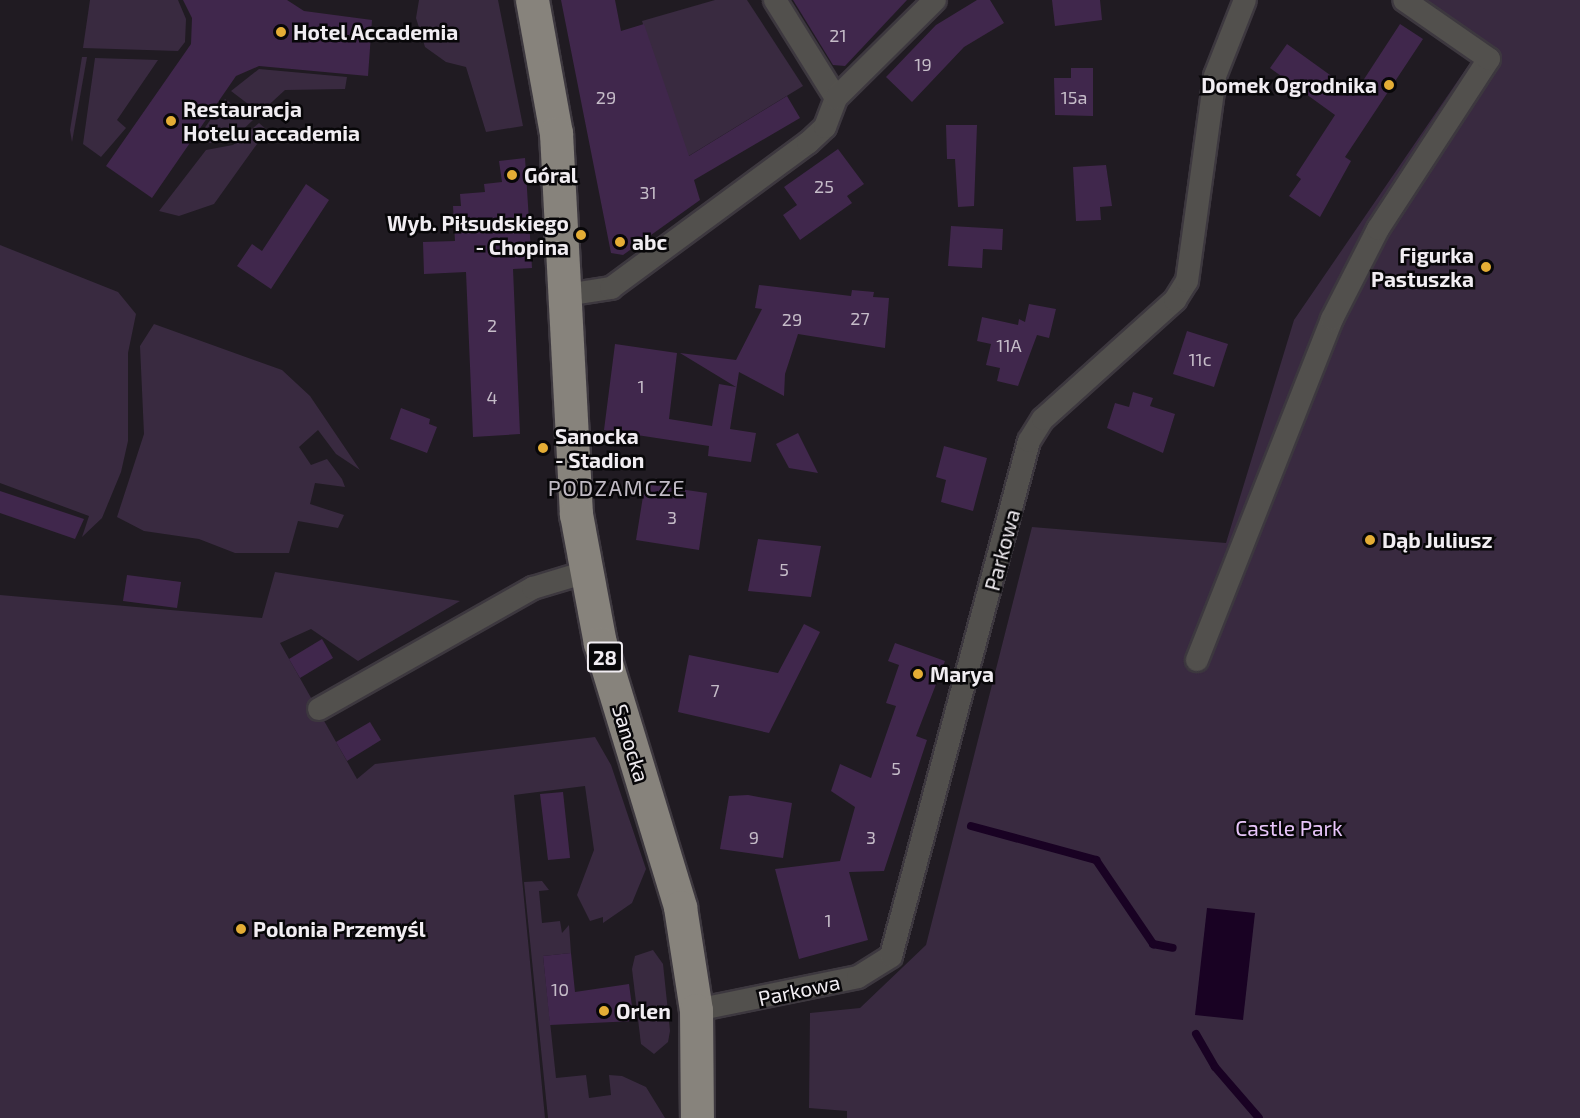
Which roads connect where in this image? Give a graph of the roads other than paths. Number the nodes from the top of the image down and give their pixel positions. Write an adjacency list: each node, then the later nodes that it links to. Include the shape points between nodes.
1 (532, 0): 7 (main road, 28, via 556,134)
2 (775, 0): 6 (street)
3 (935, 0): 6 (street)
4 (1245, 0): 11 (street, Parkowa, via 1215,76 1187,281 1175,300 1043,419 1029,441 891,956 858,977)
5 (1404, 0): 9 (street, via 1490,60 1378,228 1332,319)
6 (836, 98): 7 (street, via 825,127 808,143 632,274 611,288)
7 (566, 295): 8 (main road, Sanocka / 28, via 576,514)
8 (585, 572): 10 (street, via 532,588); 11 (main road, Sanocka / 28, via 600,643 666,853)
9 (1197, 660)
10 (320, 709)
11 (696, 1010): 12 (main road, Sanocka / 28)
12 (697, 1118)

